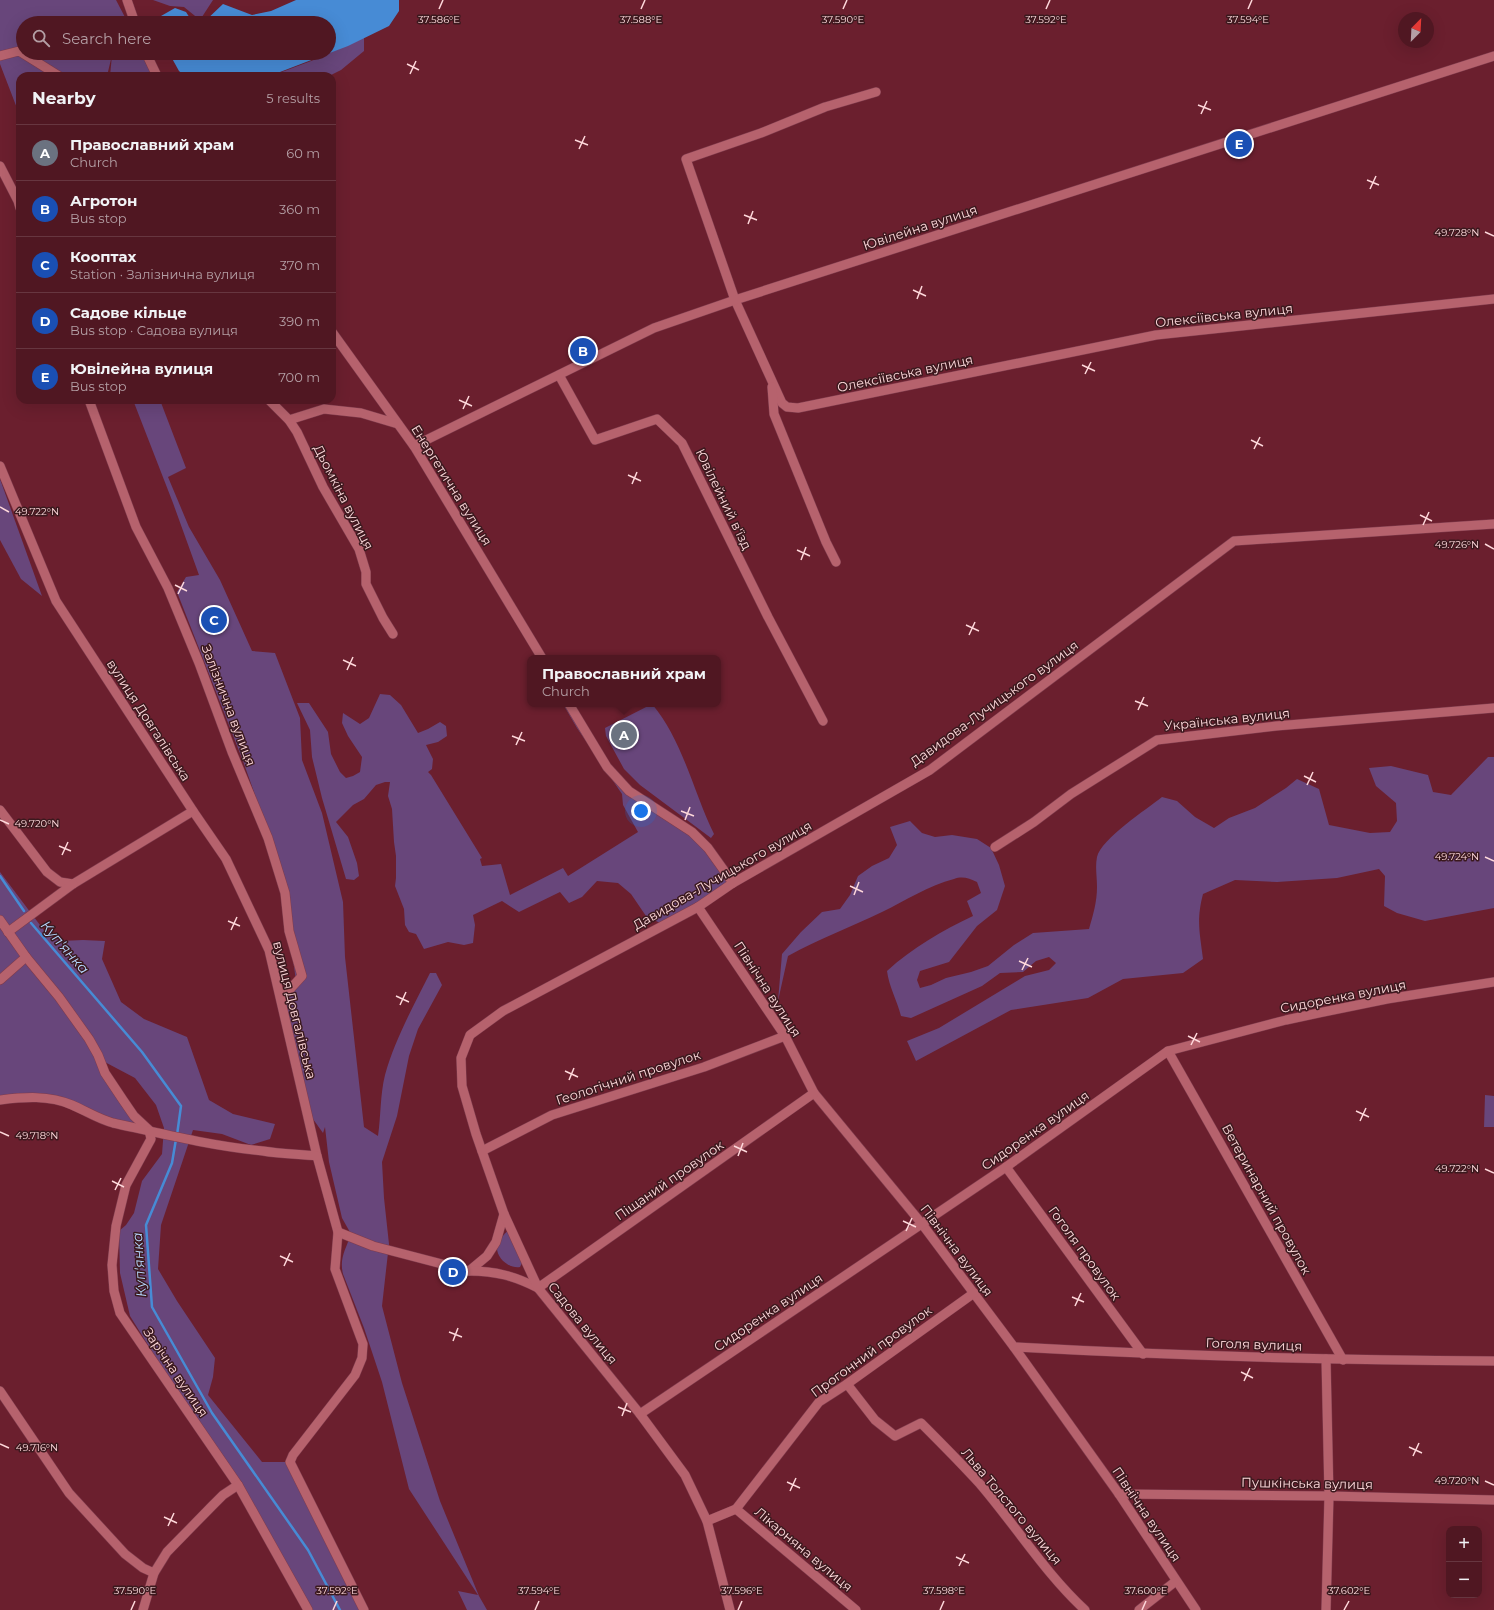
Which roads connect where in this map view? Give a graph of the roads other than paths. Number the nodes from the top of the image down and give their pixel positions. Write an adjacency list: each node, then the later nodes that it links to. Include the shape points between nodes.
1 (127, 0): 2 (street)
2 (133, 16)
3 (16, 51): 4 (street)
4 (0, 56)
5 (1494, 56): 14 (street, Ювілейна вулиця)
6 (34, 60): 8 (street)
7 (149, 60): 9 (street)
8 (53, 72)
9 (155, 72)
10 (876, 92): 14 (street, Олексіївська вулиця, via 825,107 686,159)
11 (0, 166): 12 (street)
12 (16, 197)
13 (1494, 299): 17 (street, Олексіївська вулиця, via 1156,335 798,408 787,407 782,403)
14 (735, 300): 16 (street, Ювілейна вулиця, via 654,328); 17 (street, Олексіївська вулиця)
15 (336, 338): 21 (street, Енергетична вулиця)
16 (559, 374): 22 (street, Ювілейна вулиця); 30 (street, Ювілейний в'їзд, via 595,440 657,419 682,443 768,617)
17 (772, 382): 25 (street, via 774,414)
18 (90, 404): 42 (street, Залізнична вулиця, via 136,528 168,588 270,845 285,893 289,931 302,976)
19 (273, 404): 20 (street, Дьомкіна вулиця)
20 (289, 420): 21 (street, via 324,408 361,413); 26 (street, Дьомкіна вулиця, via 323,487 359,549 366,572 366,584)
21 (398, 424): 22 (street, Енергетична вулиця)
22 (414, 446): 27 (street, Енергетична вулиця)
23 (0, 466): 32 (street, вулиця Довгалівська, via 56,601)
24 (1494, 524): 34 (street, Давидова-Лучицького вулиця, via 1234,541 930,770)
25 (836, 562)
26 (393, 634)
27 (540, 655)
28 (571, 707): 34 (street, via 607,767 629,791 692,832 708,848)
29 (1494, 708): 33 (street, Українська вулиця, via 1276,726 1157,740)
30 (823, 721)
31 (0, 810): 35 (street, via 47,872 60,882)
32 (193, 811): 35 (street); 42 (street, вулиця Довгалівська, via 226,859 269,950)
33 (995, 847)
34 (733, 883): 36 (street, Давидова-Лучицького вулиця)
35 (73, 884): 38 (street)
36 (698, 906): 43 (street, Давидова-Лучицького вулиця, via 503,1010); 44 (street, Північна вулиця)
37 (0, 920): 38 (street)
38 (8, 932): 39 (street)
39 (26, 957): 40 (street); 48 (street, via 59,996 89,1039 105,1073 123,1100 134,1116)
40 (0, 980)
41 (1494, 982): 45 (street, Сидоренка вулиця, via 1333,1010)
42 (281, 999): 50 (street, вулиця Довгалівська)
43 (470, 1035): 49 (street, Садова вулиця, via 461,1058 462,1086)
44 (785, 1036): 46 (street, Північна вулиця); 49 (street, Геологічний провулок, via 704,1067 552,1115)
45 (1168, 1050): 51 (street, Сидоренка вулиця); 61 (street, Ветеринарний провулок)
46 (814, 1093): 53 (street, Північна вулиця); 56 (street, Піщаний провулок)
47 (0, 1100): 48 (street, via 44,1098 71,1104 100,1119)
48 (149, 1130): 50 (street, via 264,1152); 66 (street, Зарічна вулиця, via 151,1139 134,1168 122,1198 112,1266 114,1291 120,1313)
49 (482, 1151): 52 (street, Садова вулиця)
50 (317, 1156): 54 (street, вулиця Довгалівська)
51 (1006, 1167): 53 (street, Сидоренка вулиця); 59 (street, Гоголя провулок)
52 (504, 1214): 55 (street, via 487,1256); 56 (street, Садова вулиця)
53 (922, 1224): 57 (street, Північна вулиця); 65 (street, Сидоренка вулиця)
54 (338, 1232): 55 (street, via 373,1246); 76 (street, вулиця Довгалівська, via 335,1269 363,1344 362,1358 355,1374 292,1455 290,1462)
55 (469, 1271): 56 (street, via 502,1273)
56 (538, 1288): 65 (street, Садова вулиця)
57 (974, 1293): 58 (street, Північна вулиця); 63 (street, Прогонний провулок)
58 (1014, 1347): 59 (street, Гоголя вулиця); 67 (street, Північна вулиця)
59 (1143, 1354): 60 (street, Гоголя вулиця)
60 (1326, 1359): 61 (street, Гоголя вулиця); 68 (street)
61 (1343, 1360): 62 (street, Гоголя вулиця)
62 (1494, 1362)
63 (847, 1384): 70 (street, Прогонний провулок, via 819,1402); 79 (street, Льва Толстого вулиця, via 875,1420 895,1436 921,1423 980,1485 1069,1595)
64 (0, 1391): 72 (street, via 69,1493 125,1554)
65 (640, 1414): 71 (street, Садова вулиця, via 685,1475)
66 (238, 1485): 72 (street, via 212,1506 167,1552); 75 (street, Зарічна вулиця)
67 (1119, 1494): 68 (street, Пушкінська вулиця); 73 (street, Північна вулиця)
68 (1329, 1496): 69 (street, Пушкінська вулиця); 82 (street)
69 (1494, 1500)
70 (736, 1508): 71 (street, Прогонний провулок); 78 (street, Лікарняна вулиця)
71 (707, 1521): 77 (street, Садова вулиця)
72 (154, 1573): 74 (street)
73 (1176, 1581): 80 (street); 81 (street, Північна вулиця)
74 (143, 1610)
75 (308, 1610)
76 (364, 1610)
77 (730, 1610)
78 (856, 1610)
79 (1086, 1610)
80 (1139, 1610)
81 (1196, 1610)
82 (1326, 1610)

